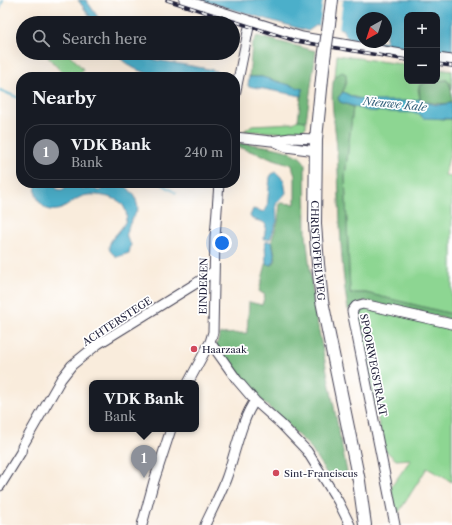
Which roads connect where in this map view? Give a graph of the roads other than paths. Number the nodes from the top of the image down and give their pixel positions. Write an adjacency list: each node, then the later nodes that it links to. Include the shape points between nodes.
1 (184, 0): 3 (street)
2 (332, 0): 11 (main road, CHRISTOFFELWEG, bridge)
3 (232, 16)
4 (240, 19): 5 (street)
5 (250, 22): 6 (street, via 302,37); 9 (street)
6 (404, 54)
7 (440, 58): 8 (street)
8 (452, 60)
9 (240, 72)
10 (240, 138): 11 (street, via 271,141 290,138)
11 (316, 145): 19 (main road, CHRISTOFFELWEG, via 315,224 322,301)
12 (219, 188): 13 (street, EINDEKEN)
13 (214, 271): 15 (street, EINDEKEN, via 213,332); 20 (street, ACHTERSTEGE, via 98,344 72,365 61,379 22,452)
14 (452, 324): 26 (street, SPOORWEGSTRAAT, via 363,304 356,306 352,311)
15 (210, 342): 16 (street, EINDEKEN); 17 (street, via 237,380)
16 (190, 380)
17 (256, 401): 22 (street, via 242,431 226,480); 23 (street, via 307,451)
18 (170, 432): 21 (street)
19 (359, 481): 24 (main road, CHRISTOFFELWEG); 25 (main road, CHRISTOFFELWEG, via 362,484)
20 (0, 486)
21 (142, 525)
22 (205, 525)
23 (350, 525)
24 (365, 525)
25 (372, 525)
26 (395, 525)

